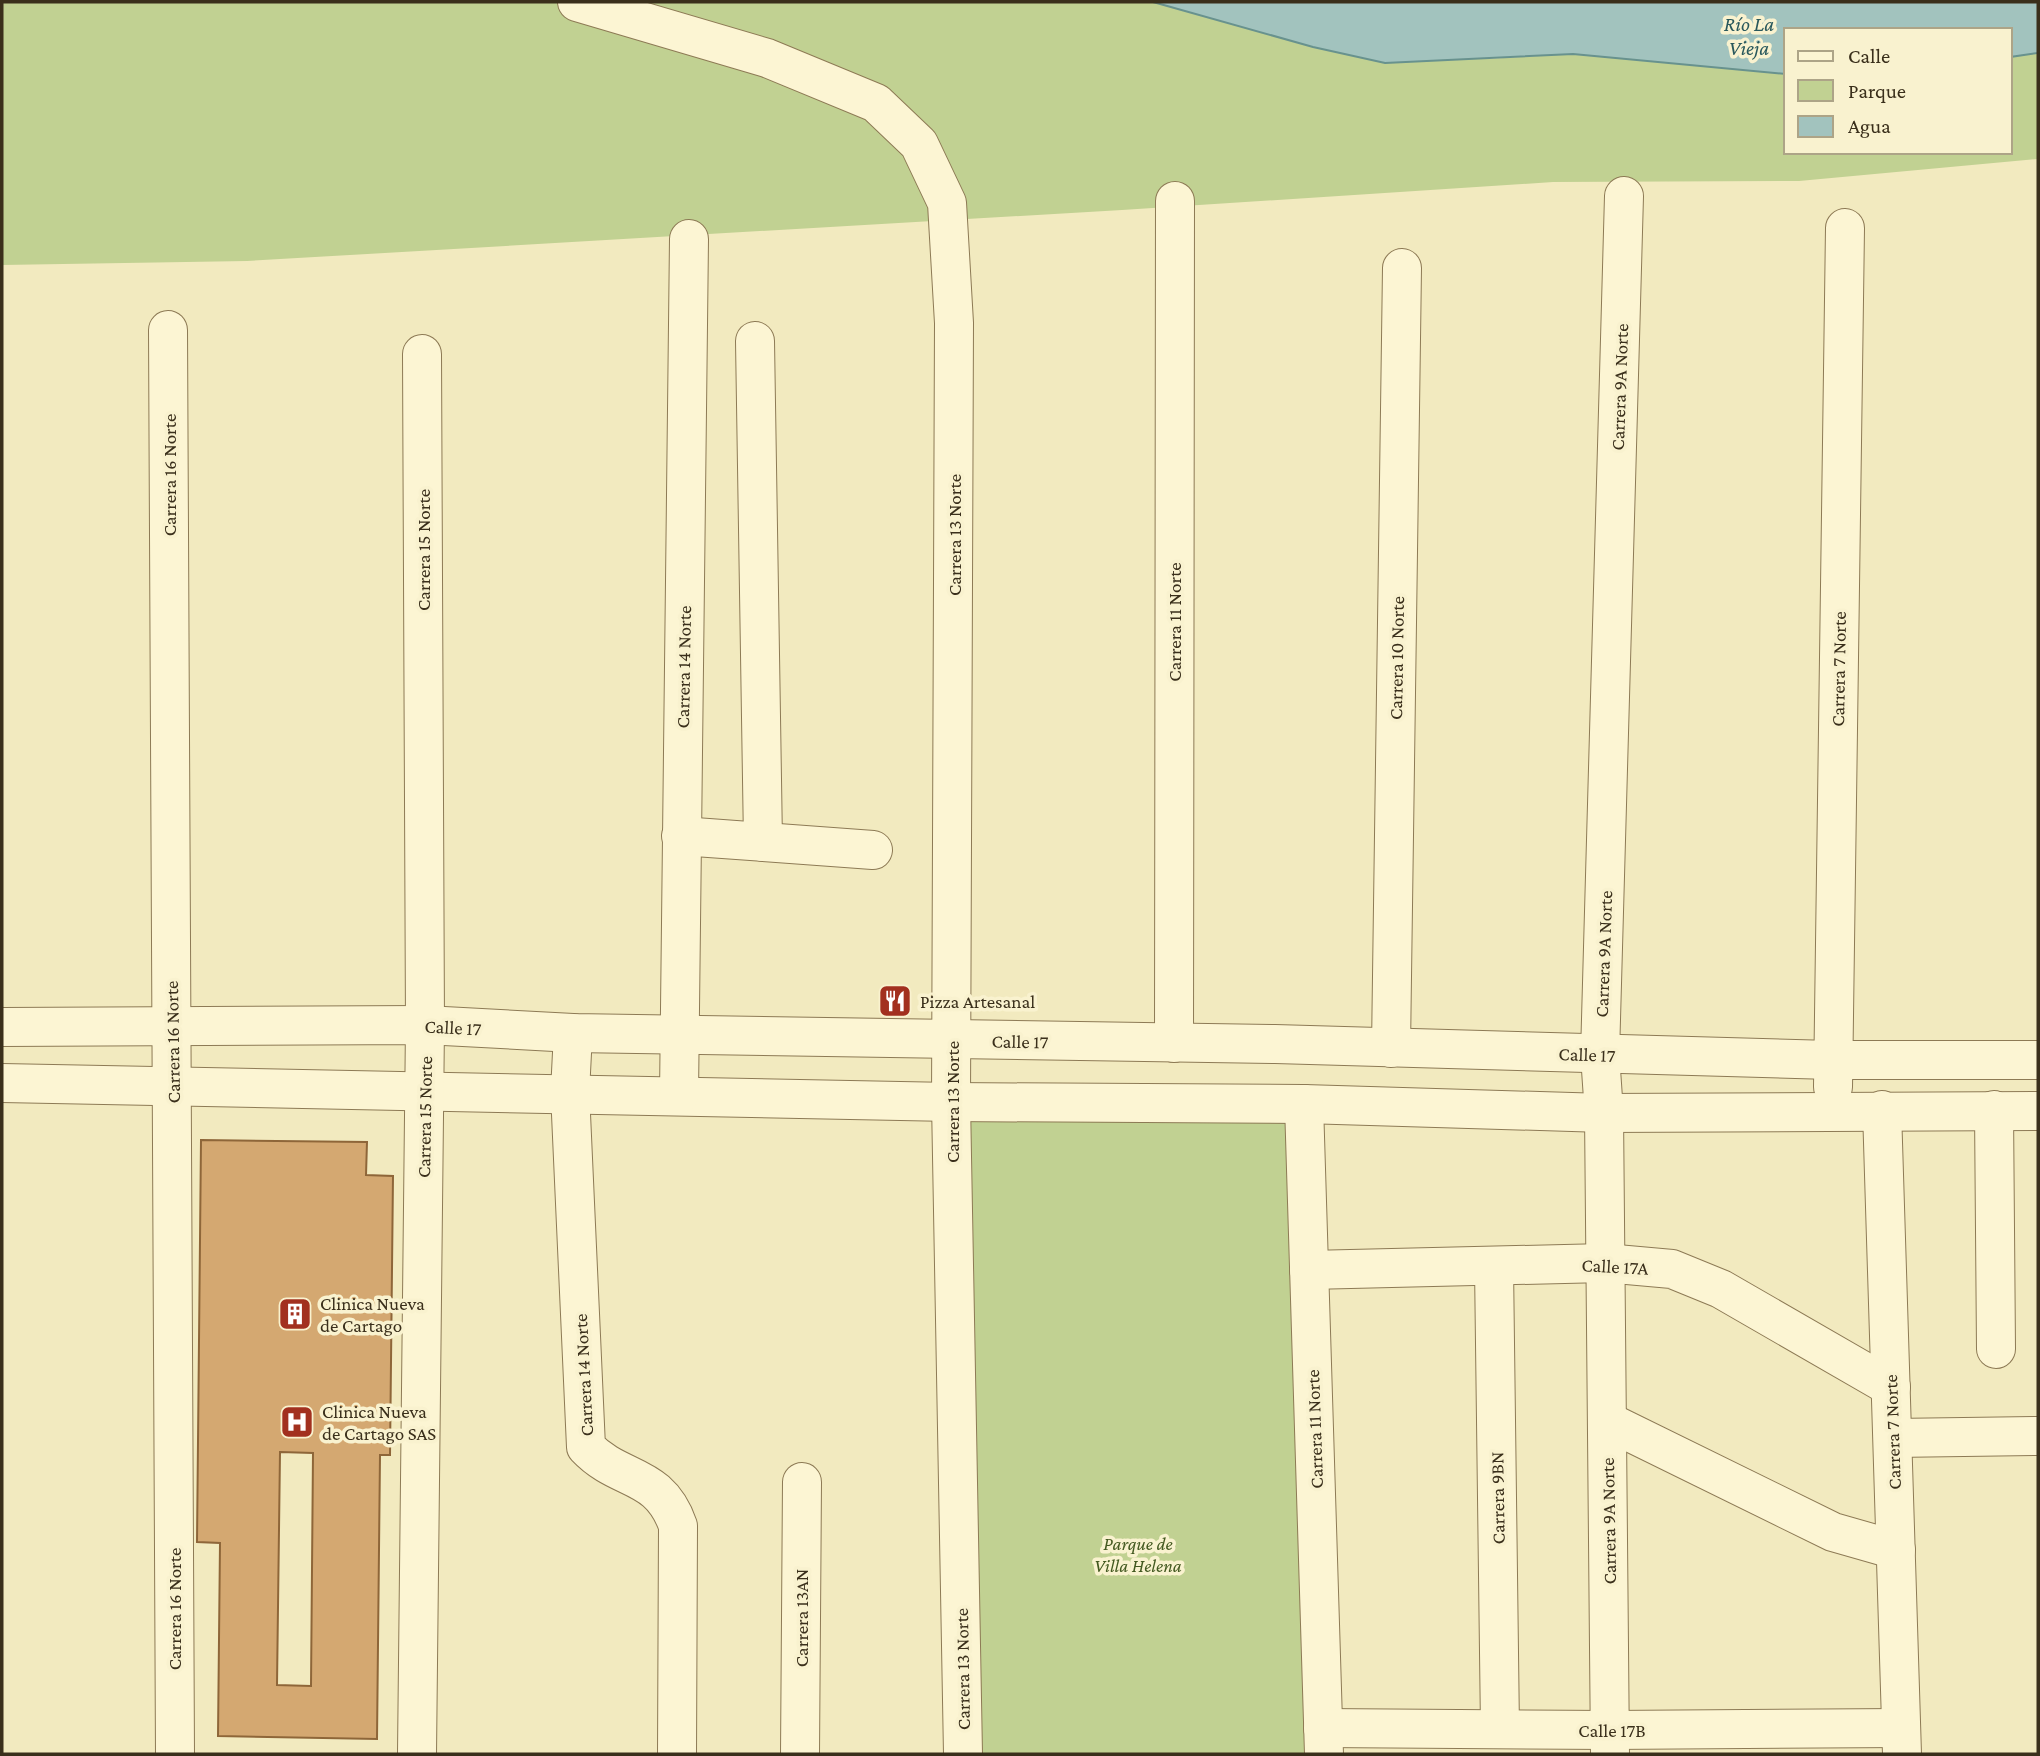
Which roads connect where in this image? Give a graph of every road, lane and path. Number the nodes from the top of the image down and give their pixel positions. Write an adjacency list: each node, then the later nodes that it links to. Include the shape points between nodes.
1 (577, 2): 18 (street, Carrera 13 Norte, via 767,58 876,103 919,144 947,203 954,323)
2 (1624, 196): 21 (street, Carrera 9A Norte)
3 (1175, 201): 19 (street, Carrera 11 Norte)
4 (1845, 228): 22 (street, Carrera 7 Norte)
5 (689, 239): 10 (street, Carrera 14 Norte)
6 (1402, 268): 20 (street, Carrera 10 Norte)
7 (168, 330): 14 (street, Carrera 16 Norte)
8 (755, 341): 11 (street)
9 (422, 354): 13 (street, Carrera 15 Norte)
10 (681, 836): 11 (street); 17 (street, Carrera 14 Norte)
11 (763, 842): 12 (street)
12 (873, 850)
13 (425, 1025): 14 (street, Calle 17); 16 (street, Calle 17); 26 (street, Carrera 15 Norte)
14 (171, 1026): 15 (street, Calle 17); 25 (street, Carrera 16 Norte)
15 (2, 1027)
16 (573, 1032): 17 (street, Calle 17); 27 (street, Carrera 14 Norte)
17 (679, 1035): 18 (street, Calle 17); 28 (street, Carrera 14 Norte)
18 (952, 1040): 19 (street, Calle 17); 29 (street, Carrera 13 Norte)
19 (1174, 1043): 20 (street, Calle 17)
20 (1391, 1048): 21 (street, Calle 17)
21 (1601, 1055): 22 (street, Calle 17); 35 (street, Carrera 9A Norte)
22 (1831, 1060): 23 (street, Calle 17); 31 (street, Carrera 7 Norte)
23 (2038, 1060)
24 (2, 1083): 25 (street)
25 (173, 1086): 26 (street); 50 (street, Carrera 16 Norte)
26 (424, 1090): 27 (street); 51 (street, Carrera 15 Norte)
27 (570, 1092): 28 (street); 52 (street, Carrera 14 Norte, via 586,1447 660,1493 678,1526)
28 (679, 1095): 29 (street)
29 (951, 1102): 30 (street); 54 (street, Carrera 13 Norte)
30 (1304, 1104): 35 (street); 38 (street, Carrera 11 Norte)
31 (1834, 1110): 32 (street); 35 (street)
32 (1882, 1110): 33 (street); 40 (street, Carrera 7 Norte)
33 (1994, 1110): 34 (street); 39 (street)
34 (2038, 1111)
35 (1604, 1113): 36 (street, Carrera 9A Norte)
36 (1605, 1263): 37 (street, Calle 17A); 40 (street, Calle 17A, via 1672,1269 1721,1289); 41 (street, Carrera 9A Norte)
37 (1494, 1266): 38 (street, Calle 17A); 46 (street, Carrera 9BN)
38 (1309, 1270): 47 (street, Carrera 11 Norte)
39 (1996, 1349)
40 (1891, 1387): 43 (street, Carrera 7 Norte)
41 (1607, 1421): 45 (street, via 1833,1532); 49 (street, Carrera 9A Norte)
42 (2038, 1436): 43 (street)
43 (1893, 1438): 45 (street, Carrera 7 Norte)
44 (802, 1482): 53 (street, Carrera 13AN)
45 (1896, 1550): 48 (street, Carrera 7 Norte)
46 (1500, 1729): 47 (street, Calle 17B); 49 (street, Calle 17B)
47 (1323, 1741)
48 (1902, 1741): 49 (street, Calle 17B)
49 (1610, 1742)
50 (175, 1754)
51 (417, 1754)
52 (677, 1754)
53 (800, 1754)
54 (963, 1754)

